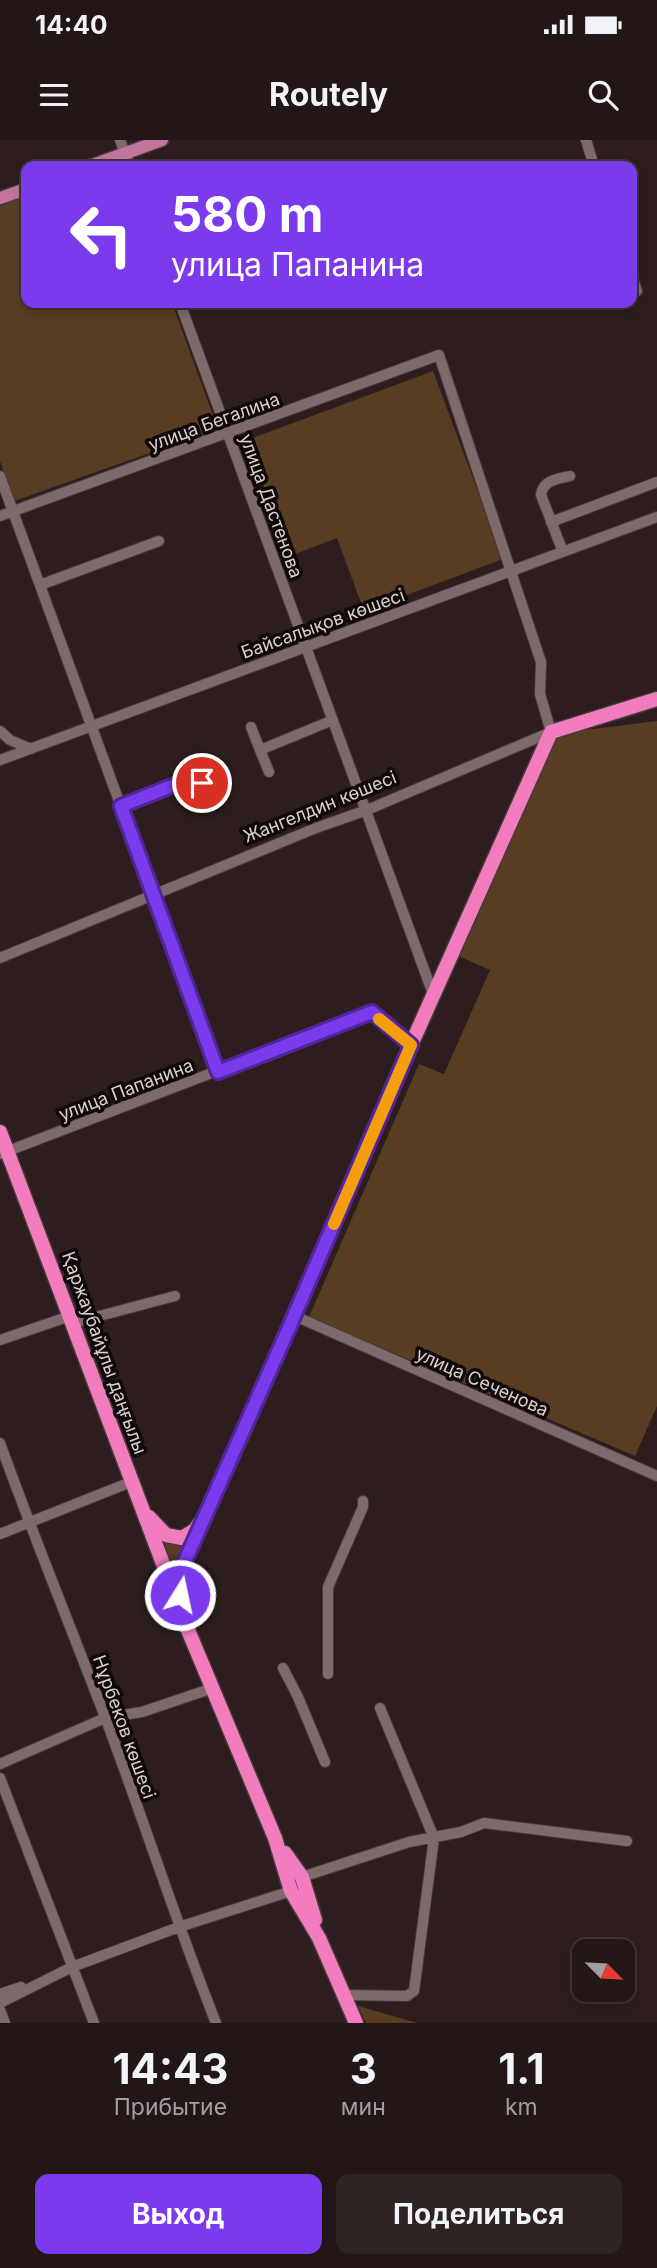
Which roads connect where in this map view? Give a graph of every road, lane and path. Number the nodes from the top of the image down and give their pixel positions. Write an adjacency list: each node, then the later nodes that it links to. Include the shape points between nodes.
1 (120, 140): 4 (street)
2 (162, 140): 4 (main road)
3 (586, 140): 5 (street)
4 (128, 160)
5 (592, 161)
6 (21, 191): 7 (main road)
7 (0, 198)
8 (182, 308): 9 (street, улица Дастенова)
9 (229, 434): 13 (street, улица Бегалина); 19 (street, улица Бегалина, via 439,355); 21 (street, улица Дастенова)
10 (570, 476): 16 (street, via 548,482 542,490)
11 (0, 477): 13 (street)
12 (657, 482): 16 (street)
13 (14, 512): 14 (street, улица Бегалина); 20 (street)
14 (0, 516)
15 (657, 517): 18 (street, Байсалықов көшесі)
16 (551, 522): 18 (street)
17 (159, 541): 20 (street)
18 (563, 552): 19 (street, Байсалықов көшесі)
19 (511, 571): 21 (street, Байсалықов көшесі); 27 (street, via 541,662 540,694)
20 (40, 585): 24 (street)
21 (306, 647): 23 (street, улица Дастенова); 24 (street, Байсалықов көшесі)
22 (657, 699): 27 (highway, Жангелдин көшесі)
23 (333, 720): 29 (street); 34 (street, улица Дастенова)
24 (91, 727): 28 (street, Байсалықов көшесі); 33 (street)
25 (251, 727): 29 (street)
26 (0, 731): 28 (street)
27 (551, 733): 34 (street, Жангелдин көшесі); 37 (highway)
28 (31, 749): 30 (street, Байсалықов көшесі)
29 (260, 750): 31 (street)
30 (0, 760)
31 (269, 772)
32 (208, 797): 33 (street, via 202,783 192,778)
33 (121, 806): 35 (street)
34 (367, 810): 35 (street, Жангелдин көшесі); 37 (street, улица Дастенова)
35 (154, 895): 36 (street, Жангелдин көшесі); 39 (street)
36 (0, 958)
37 (433, 994): 38 (highway)
38 (411, 1045): 39 (street, улица Папанина, via 372,1012); 43 (highway)
39 (218, 1072): 41 (street, улица Папанина)
40 (0, 1132): 41 (highway, Қаржаубайұлы даңғылы)
41 (4, 1152): 44 (highway, Қаржаубайұлы даңғылы)
42 (175, 1296): 44 (street)
43 (295, 1316): 47 (street, улица Сеченова); 50 (highway)
44 (71, 1320): 45 (street); 48 (highway, Қаржаубайұлы даңғылы)
45 (0, 1340)
46 (0, 1443): 51 (street, Нұрбеков көшесі)
47 (657, 1476)
48 (134, 1488): 50 (highway, via 152,1521 166,1535 181,1538 195,1530); 51 (street); 54 (highway, Қаржаубайұлы даңғылы)
49 (363, 1501): 57 (street, via 328,1587)
50 (211, 1505): 53 (highway)
51 (29, 1523): 52 (street); 60 (street, Нұрбеков көшесі)
52 (0, 1534)
53 (185, 1561): 54 (highway); 55 (highway, via 180,1595)
54 (172, 1588): 55 (highway, Қаржаубайұлы даңғылы)
55 (188, 1630): 58 (highway)
56 (283, 1668): 61 (street)
57 (328, 1674)
58 (213, 1688): 60 (street, via 142,1712); 66 (highway)
59 (380, 1708): 64 (street)
60 (105, 1718): 62 (street); 67 (street, Нұрбеков көшесі)
61 (325, 1762)
62 (0, 1764)
63 (0, 1778): 68 (street)
64 (434, 1838): 65 (street, via 484,1823); 66 (street, via 409,1842); 71 (street, via 414,1991 407,1996)
65 (626, 1841)
66 (296, 1883): 67 (street); 71 (highway)
67 (178, 1927): 68 (street); 76 (street, Нұрбеков көшесі)
68 (72, 1967): 69 (street); 75 (street)
69 (52, 1977): 70 (street); 72 (street)
70 (0, 1994)
71 (344, 1995): 77 (highway)
72 (0, 2003)
73 (0, 2010): 74 (street)
74 (5, 2023)
75 (94, 2023)
76 (216, 2023)
77 (356, 2023)

